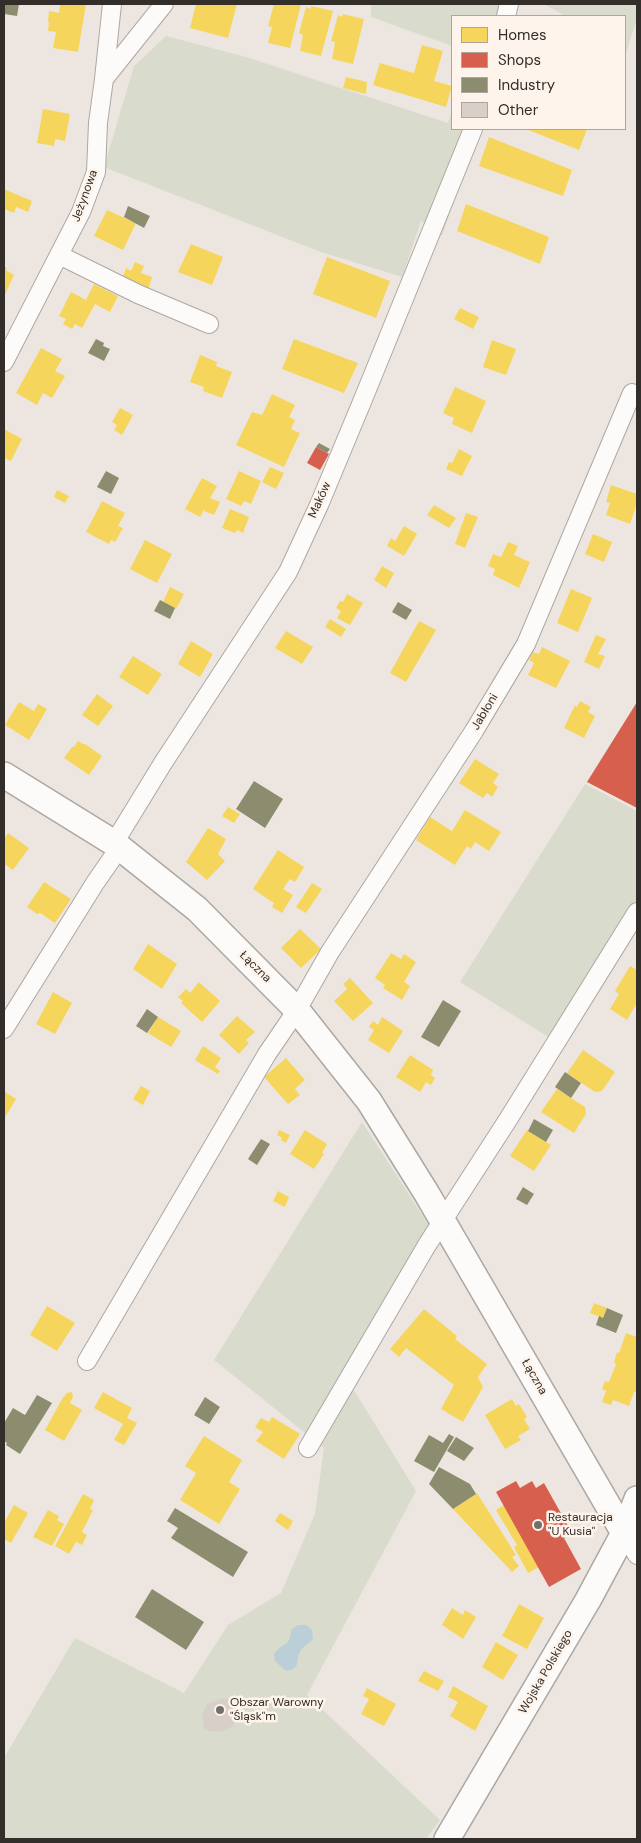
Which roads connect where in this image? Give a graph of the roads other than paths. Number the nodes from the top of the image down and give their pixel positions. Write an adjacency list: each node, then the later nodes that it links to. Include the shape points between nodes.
1 (112, 4): 3 (street, Jeżynowa)
2 (164, 4): 3 (street)
3 (104, 79): 5 (street, Jeżynowa, via 96,172 81,212)
4 (473, 130): 10 (street, Maków, via 319,505 288,572 163,763)
5 (59, 255): 6 (street); 7 (street, Jeżynowa)
6 (209, 324)
7 (4, 362)
8 (632, 393): 12 (street, Jabłoni, via 526,644 474,731 330,952)
9 (4, 775): 10 (street, Łączna)
10 (117, 845): 12 (street, Łączna, via 197,909); 13 (street, Maków)
11 (637, 912): 14 (street)
12 (297, 1010): 14 (street, Łączna, via 369,1101); 15 (street, Jabłoni, via 267,1054)
13 (4, 1029)
14 (443, 1221): 16 (street); 18 (street, Łączna)
15 (87, 1361)
16 (308, 1448)
17 (637, 1500): 18 (street, Wojska Polskiego)
18 (624, 1533): 19 (street); 20 (street, Wojska Polskiego, via 584,1608)
19 (637, 1555)
20 (447, 1839)

